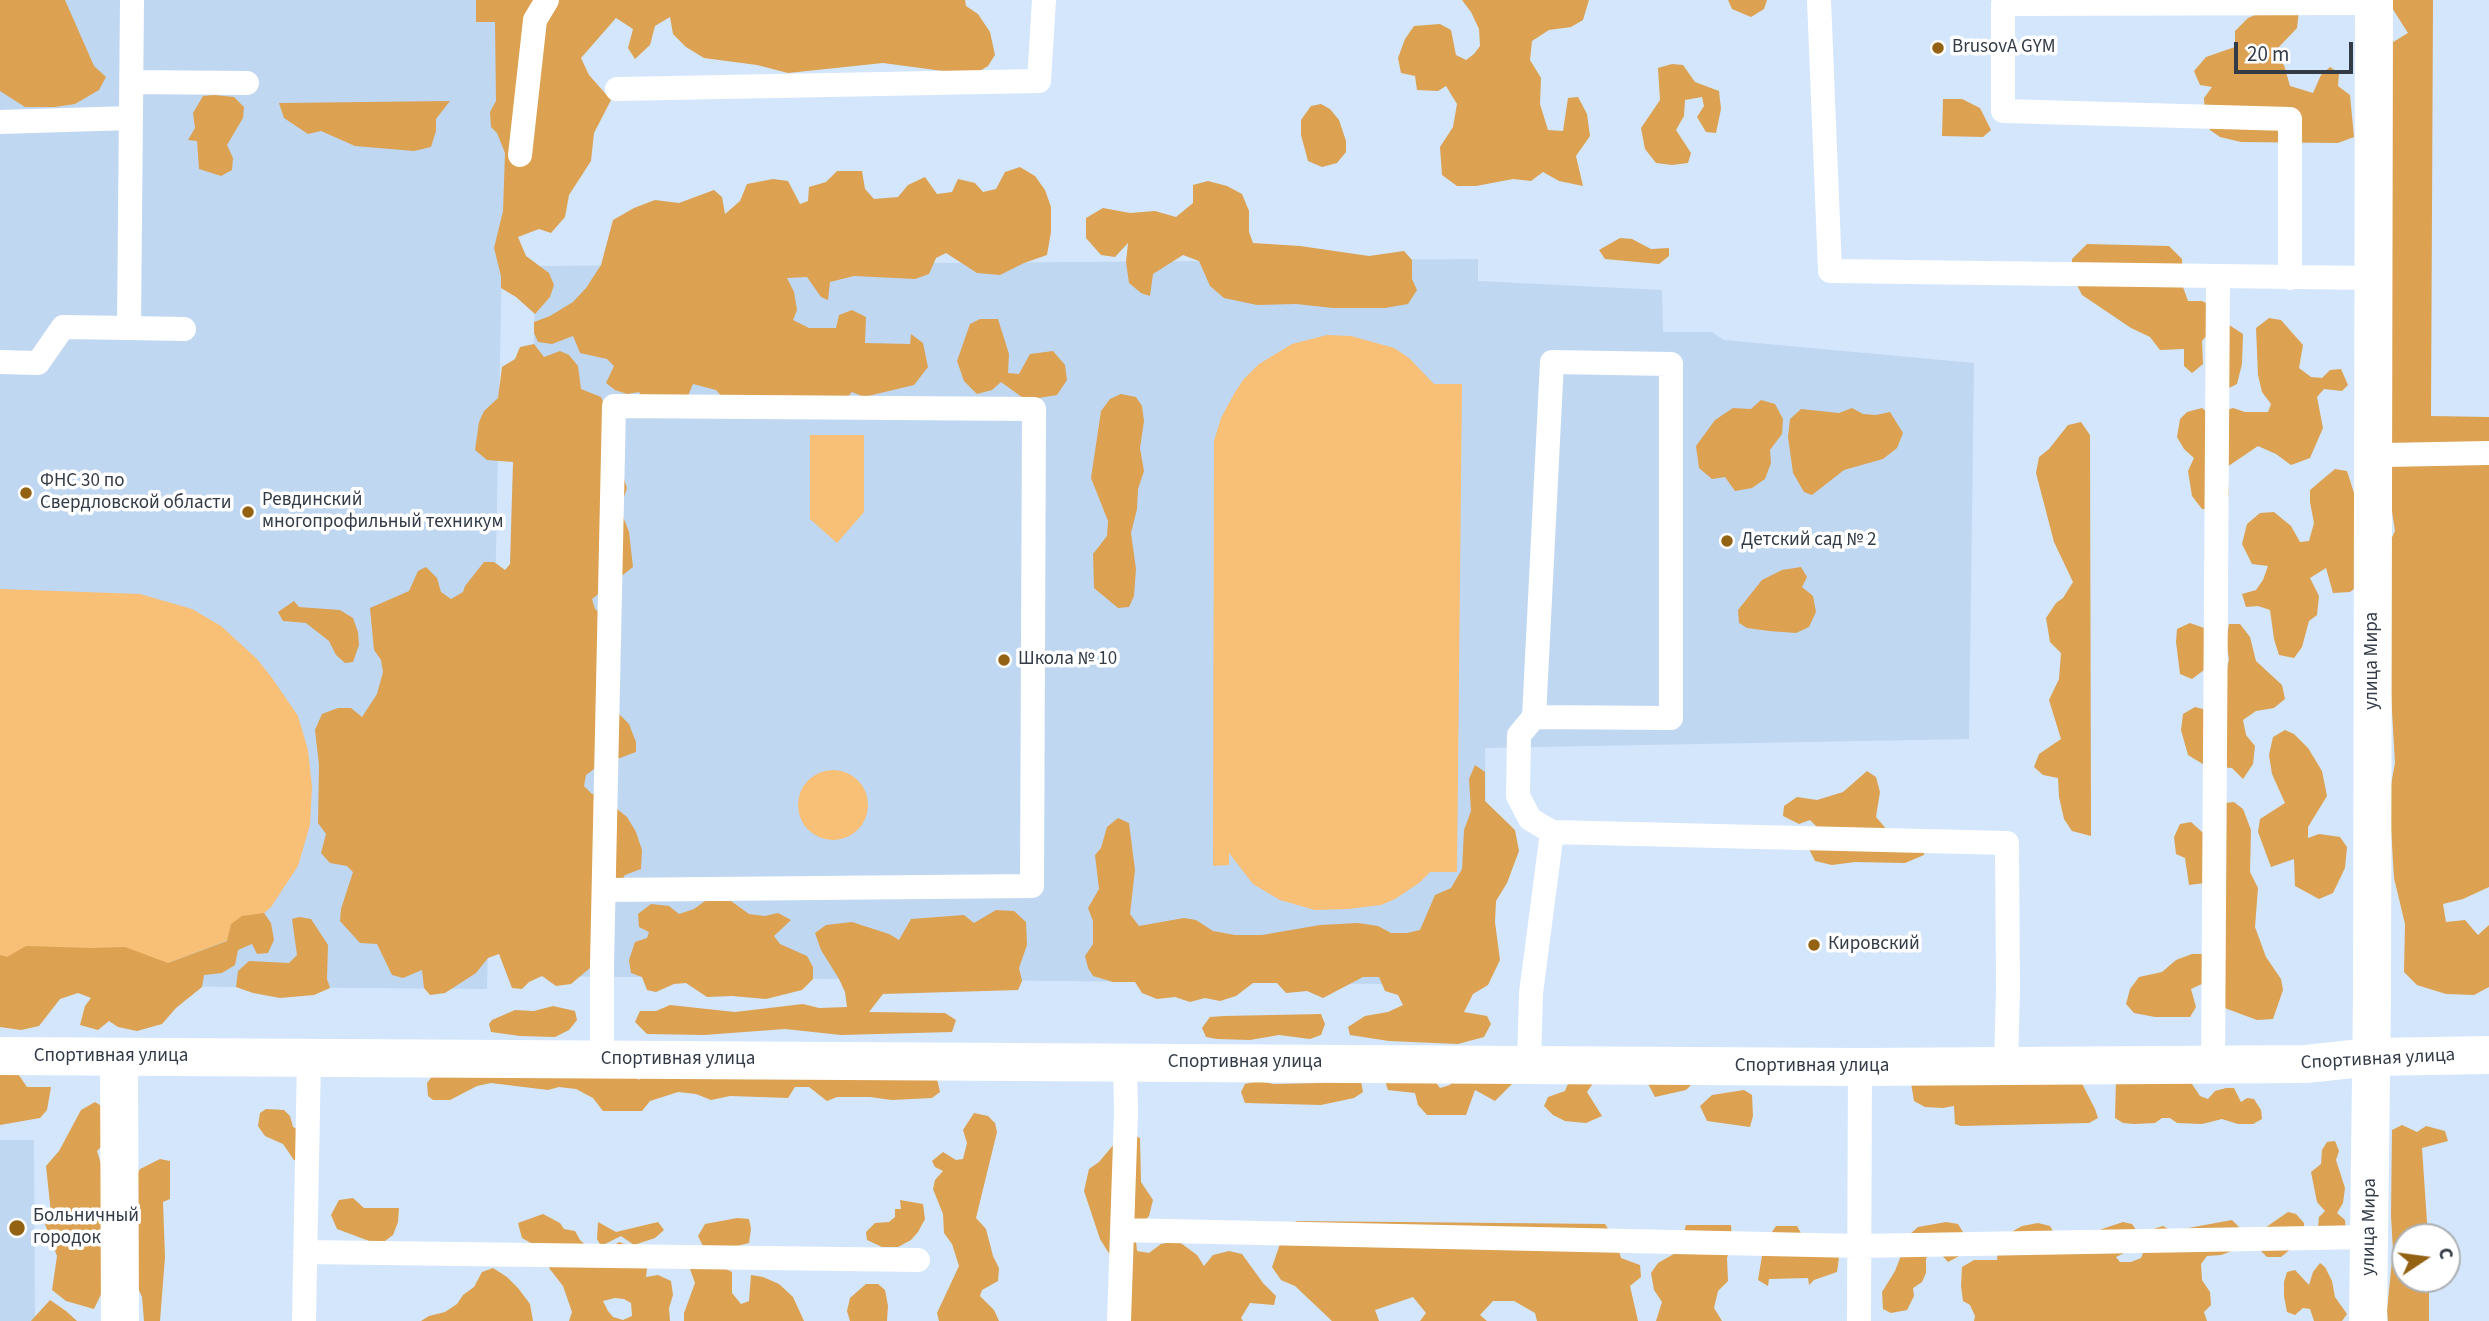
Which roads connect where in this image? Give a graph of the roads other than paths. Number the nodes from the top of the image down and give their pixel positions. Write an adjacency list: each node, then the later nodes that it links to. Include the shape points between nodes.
1 (132, 0): 6 (lane)
2 (547, 0): 11 (lane, via 536,20)
3 (1044, 0): 8 (lane, via 1039,81)
4 (1819, 0): 12 (lane, via 1830,271)
5 (2374, 1): 13 (lane, via 2003,4 2003,111 2290,119); 14 (street, улица Мира)
6 (132, 82): 7 (lane); 9 (lane)
7 (247, 83)
8 (617, 89)
9 (131, 118): 10 (lane); 15 (lane)
10 (0, 122)
11 (520, 155)
12 (2218, 277): 13 (lane); 31 (lane)
13 (2290, 278): 14 (lane)
14 (2374, 278): 19 (street, улица Мира)
15 (129, 328): 16 (lane); 17 (lane, via 63,327 38,363)
16 (184, 328)
17 (0, 362)
18 (2489, 453): 19 (lane)
19 (2373, 459): 25 (street, улица Мира)
20 (1534, 717): 20 (lane, via 1671,718 1671,363 1552,362); 21 (lane, via 1519,735 1518,796 1530,818)
21 (1552, 832): 30 (lane, via 1531,993); 32 (lane, via 2007,843)
22 (604, 890): 22 (lane, via 614,405 1034,409 1032,886); 28 (lane)
23 (2489, 1055): 25 (street, Спортивная улица)
24 (0, 1056): 26 (street, Спортивная улица)
25 (2371, 1057): 31 (street, Спортивная улица, via 2306,1064); 35 (street, улица Мира)
26 (119, 1058): 27 (street, Спортивная улица); 39 (street)
27 (309, 1058): 28 (street, Спортивная улица); 37 (lane)
28 (602, 1059): 29 (street, Спортивная улица)
29 (1125, 1062): 30 (street, Спортивная улица); 34 (lane)
30 (1529, 1065): 33 (street, Спортивная улица)
31 (2213, 1065): 32 (street, Спортивная улица)
32 (2006, 1066): 33 (street, Спортивная улица)
33 (1860, 1067): 36 (lane)
34 (1122, 1230): 36 (lane); 41 (lane)
35 (2370, 1237): 36 (lane); 43 (street, улица Мира)
36 (1859, 1246): 42 (lane)
37 (305, 1252): 38 (lane); 40 (lane)
38 (918, 1260)
39 (120, 1321)
40 (304, 1321)
41 (1119, 1321)
42 (1859, 1321)
43 (2368, 1321)

